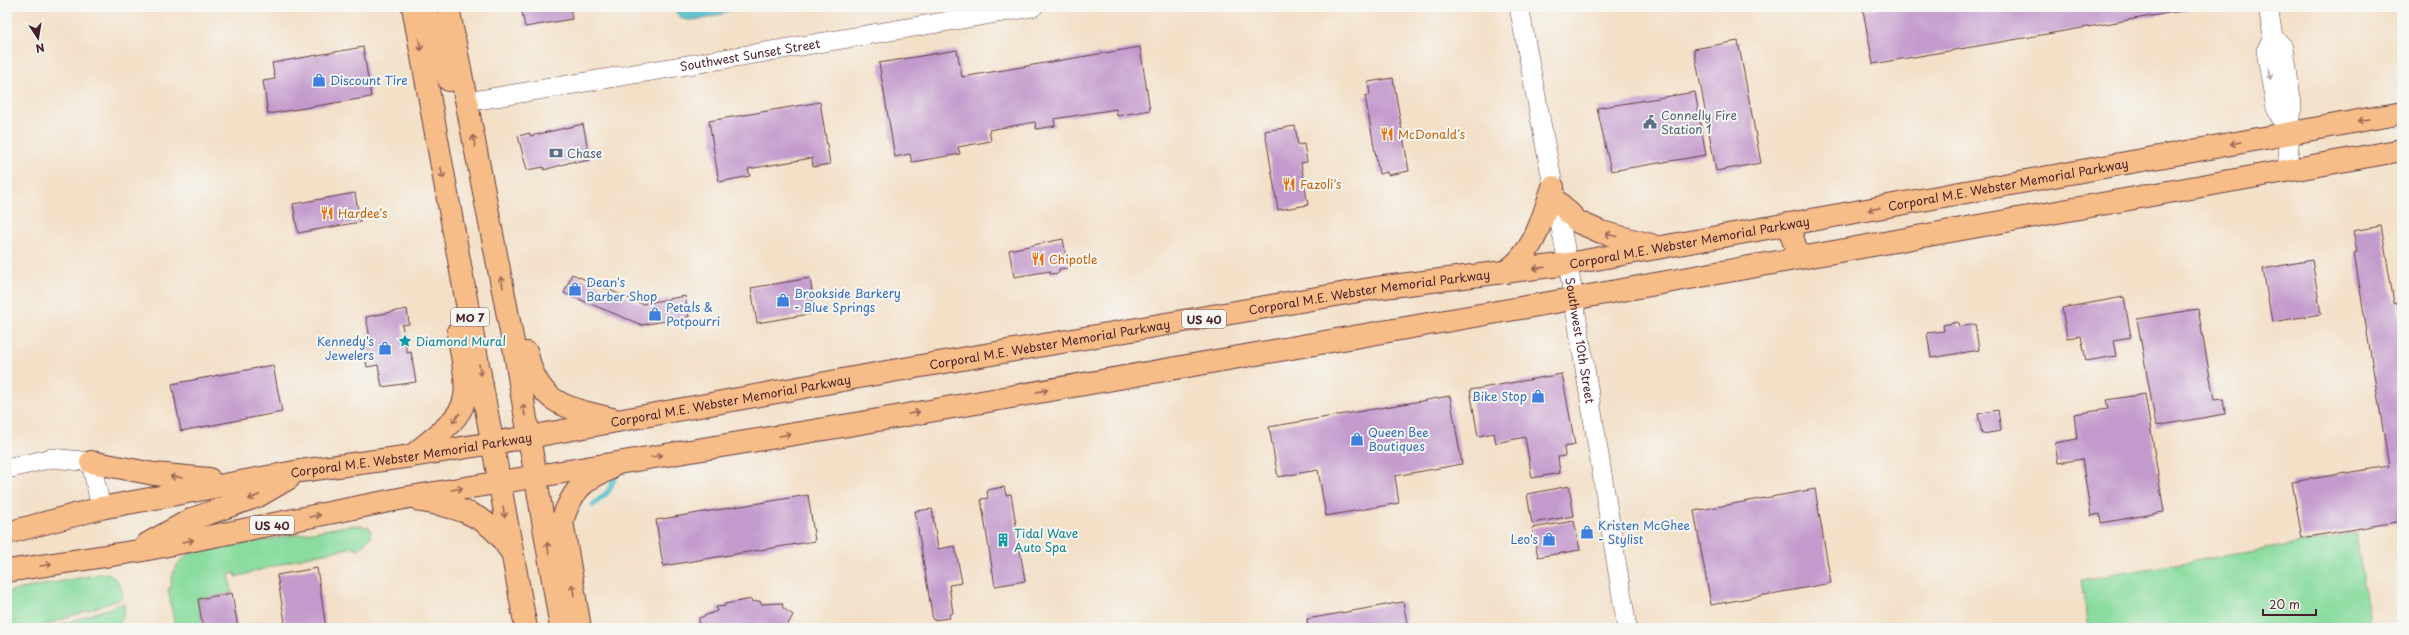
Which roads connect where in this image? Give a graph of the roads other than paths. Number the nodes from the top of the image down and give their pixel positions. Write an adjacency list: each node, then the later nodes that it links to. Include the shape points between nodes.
1 (413, 7): 18 (main road, MO 7, one-way to 18)
2 (424, 7): 7 (main road, via 450,85 456,97)
3 (448, 7): 7 (main road, MO 7)
4 (1033, 7): 7 (street, Southwest Sunset Street)
5 (1519, 7): 12 (street, Southwest 10th Street)
6 (2268, 7): 9 (street, via 2273,37 2284,48 2292,105)
7 (467, 102): 20 (main road, MO 7, one-way to 7)
8 (2402, 113): 9 (main road, Corporal M.E. Webster Memorial Parkway / US 40, one-way to 9)
9 (2289, 134): 11 (street); 13 (main road, Corporal M.E. Webster Memorial Parkway / US 40, one-way to 13)
10 (2402, 150): 11 (main road, US 40)
11 (2287, 171): 15 (main road, US 40)
12 (1555, 194): 14 (main road, one-way to 12, via 1626,239 1578,222); 16 (street, Southwest 10th Street); 17 (main road, via 1523,258)
13 (1788, 224): 14 (main road, Corporal M.E. Webster Memorial Parkway / US 40); 15 (main road)
14 (1662, 247): 16 (main road, Corporal M.E. Webster Memorial Parkway / US 40)
15 (1800, 258): 19 (main road, US 40)
16 (1568, 264): 17 (main road, Corporal M.E. Webster Memorial Parkway / US 40, one-way to 17); 19 (street, Southwest 10th Street)
17 (1505, 272): 21 (main road, Corporal M.E. Webster Memorial Parkway / US 40, via 1376,288 884,372)
18 (464, 288): 23 (main road, MO 7, one-way to 23); 24 (main road, one-way to 24, via 454,309 467,396 462,410 450,426)
19 (1572, 299): 25 (main road, US 40, one-way to 19); 41 (street, Southwest 10th Street)
20 (506, 306): 21 (main road, via 522,330 531,373 543,391 565,405); 22 (main road, MO 7, one-way to 20)
21 (619, 421): 22 (main road, Corporal M.E. Webster Memorial Parkway / US 40)
22 (529, 437): 23 (main road, Corporal M.E. Webster Memorial Parkway / US 40); 29 (main road, MO 7)
23 (493, 443): 24 (main road, Corporal M.E. Webster Memorial Parkway / US 40); 31 (main road, MO 7)
24 (412, 456): 28 (main road, Corporal M.E. Webster Memorial Parkway / US 40)
25 (635, 460): 29 (main road, US 40); 40 (main road, one-way to 25, via 562,521 566,507 585,480)
26 (91, 462): 27 (street, via 52,458); 30 (main road, one-way to 26, via 194,479); 33 (street)
27 (7, 469)
28 (300, 471): 30 (main road, Corporal M.E. Webster Memorial Parkway / US 40); 35 (main road, one-way to 35, via 258,496 181,525)
29 (536, 476): 31 (main road, US 40); 39 (main road, MO 7, one-way to 29)
30 (256, 479): 33 (main road, Corporal M.E. Webster Memorial Parkway / US 40)
31 (499, 482): 32 (main road, US 40, one-way to 31); 36 (main road, MO 7, one-way to 36)
32 (404, 498): 35 (main road, US 40, one-way to 32); 36 (main road, via 448,505 480,518 495,528)
33 (101, 508): 34 (main road, Corporal M.E. Webster Memorial Parkway / US 40)
34 (7, 533)
35 (138, 551): 37 (main road, US 40, one-way to 35)
36 (512, 556): 38 (main road, MO 7)
37 (7, 571)
38 (526, 628)
39 (561, 628)
40 (580, 628)
41 (1627, 628)

